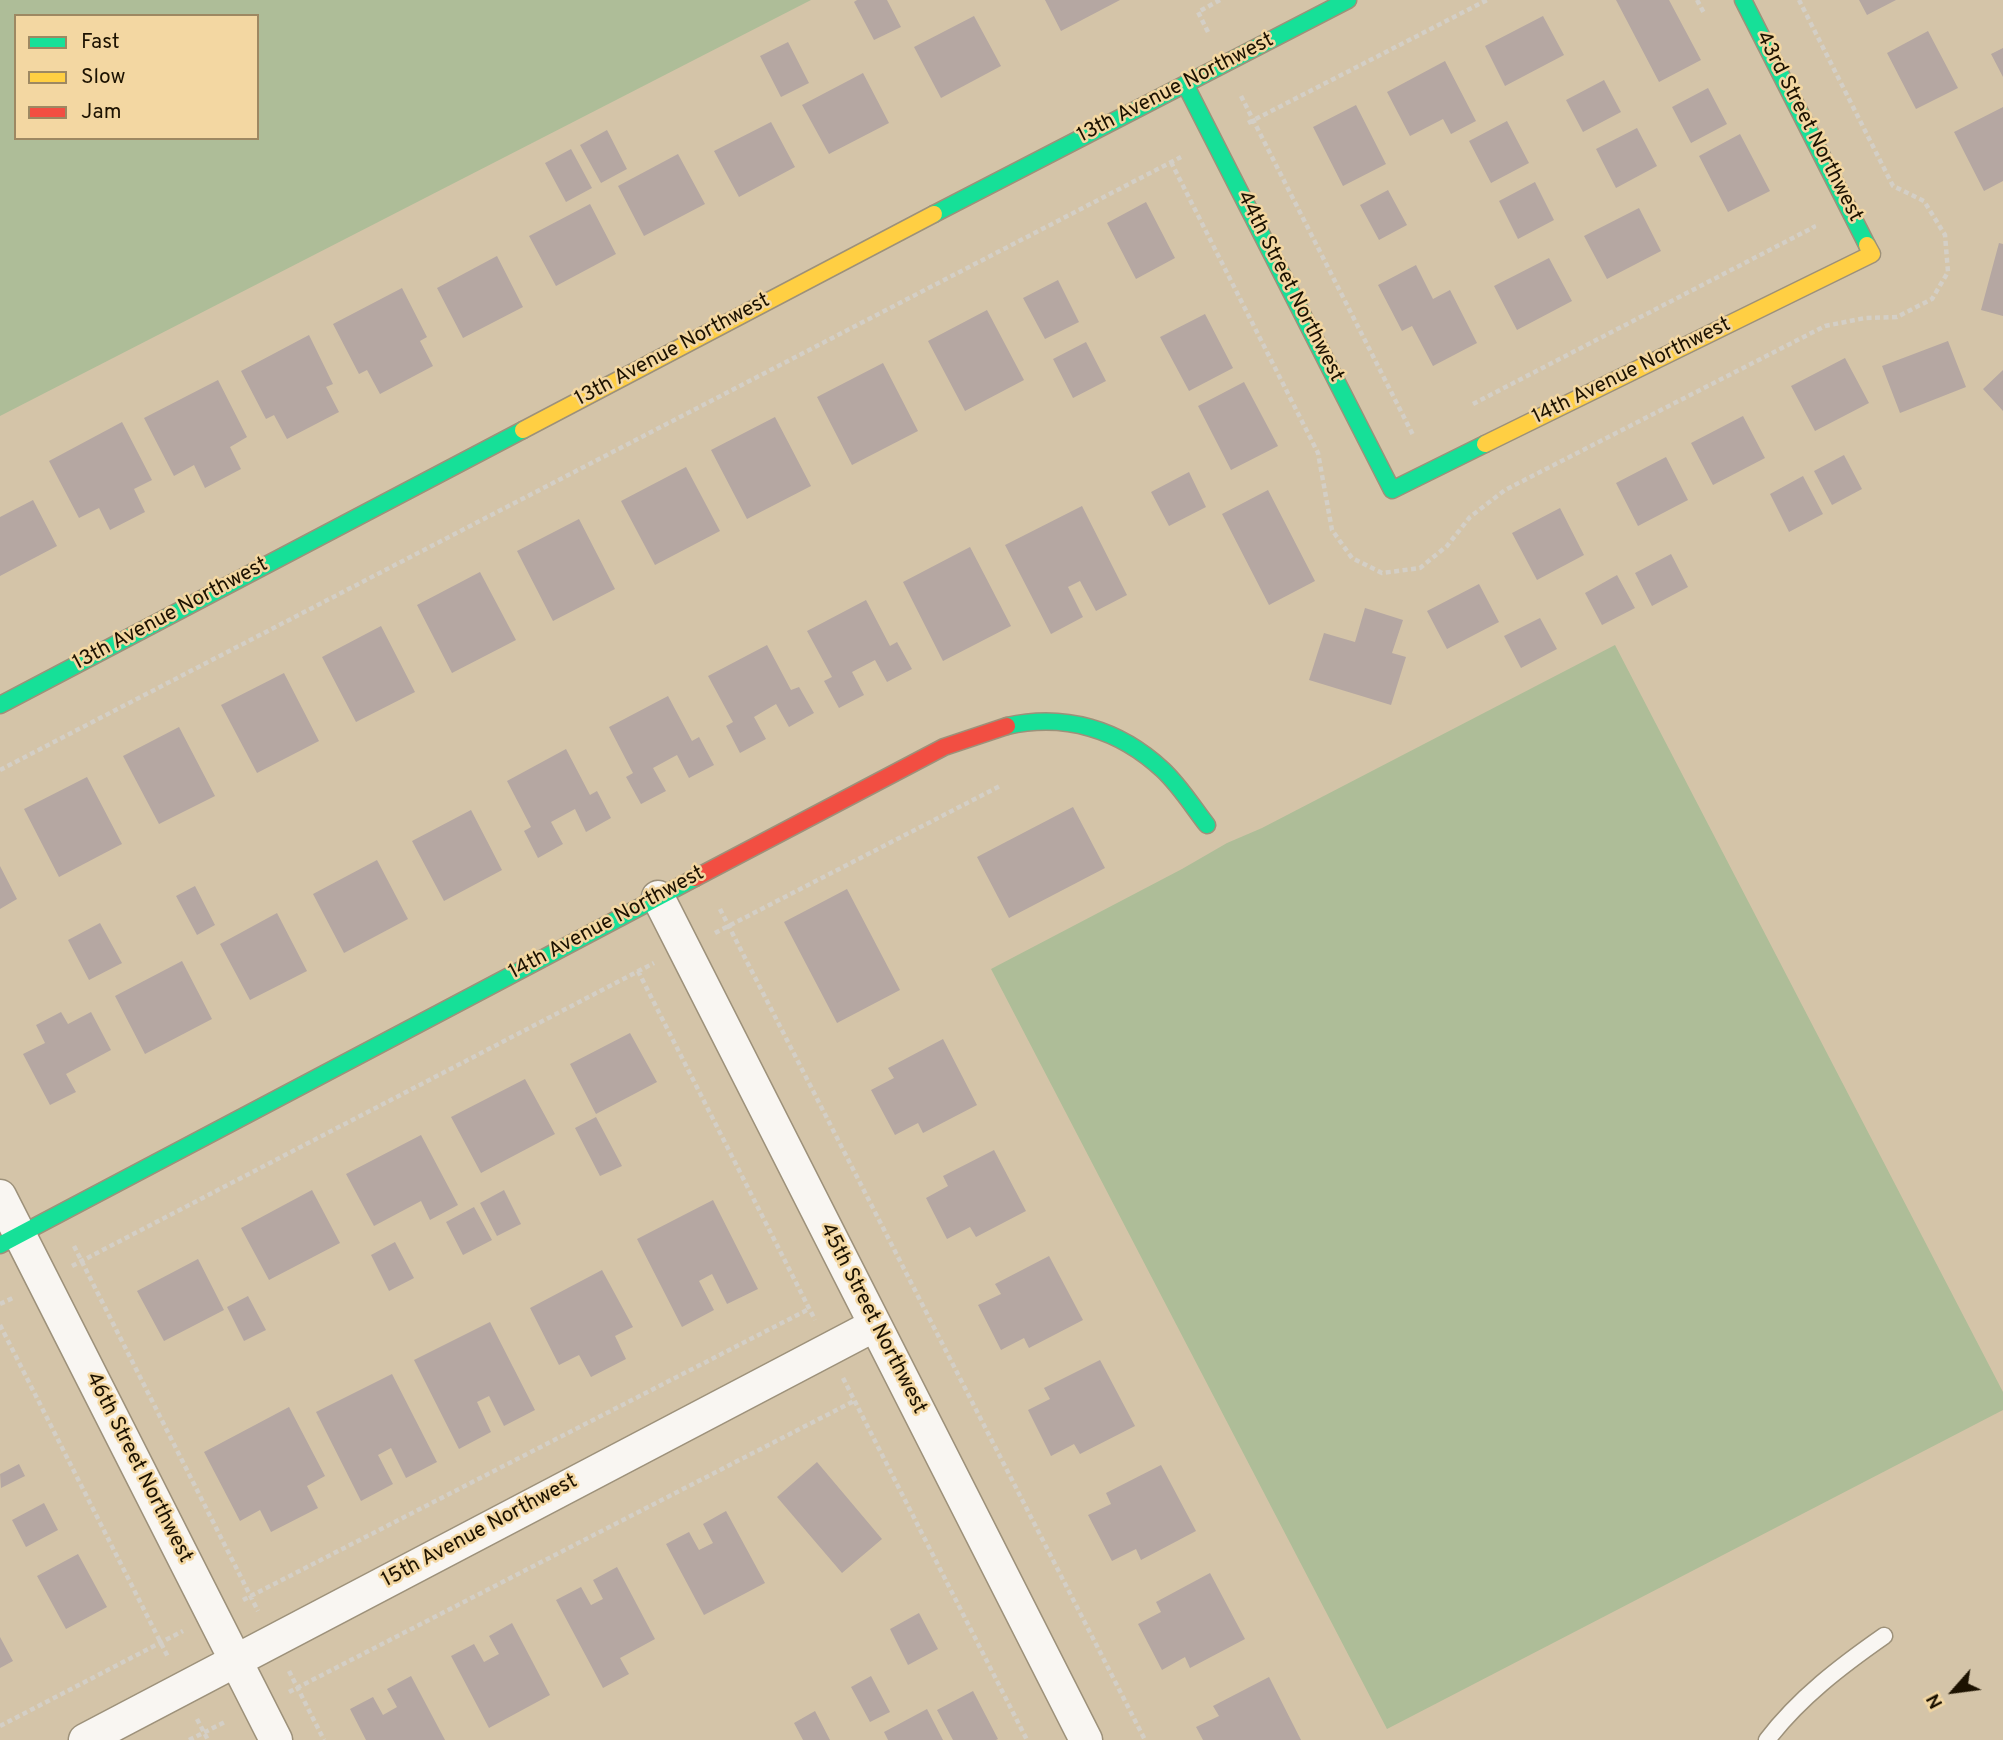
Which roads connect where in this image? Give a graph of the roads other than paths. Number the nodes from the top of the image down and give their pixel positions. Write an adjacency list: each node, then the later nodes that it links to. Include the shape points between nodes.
1 (1348, 0): 3 (street, 13th Avenue Northwest)
2 (1743, 0): 4 (street, 43rd Street Northwest)
3 (1185, 83): 5 (street, 44th Street Northwest); 6 (street, 13th Avenue Northwest)
4 (1872, 254): 5 (street, 14th Avenue Northwest)
5 (1392, 490)
6 (0, 705)
7 (1207, 825): 8 (street, 14th Avenue Northwest, via 1165,772 1135,748 1089,727 1049,720 996,729 944,747)
8 (658, 897): 10 (street, 14th Avenue Northwest); 11 (street, 45th Street Northwest)
9 (0, 1196): 10 (street, 46th Street Northwest)
10 (10, 1240): 13 (street, 46th Street Northwest)
11 (875, 1325): 13 (street, 15th Avenue Northwest); 16 (street, 45th Street Northwest)
12 (1884, 1636): 17 (lane, via 1827,1678)
13 (237, 1660): 14 (street, 15th Avenue Northwest); 15 (street, 46th Street Northwest)
14 (85, 1740)
15 (276, 1740)
16 (1086, 1740)
17 (1767, 1740)

